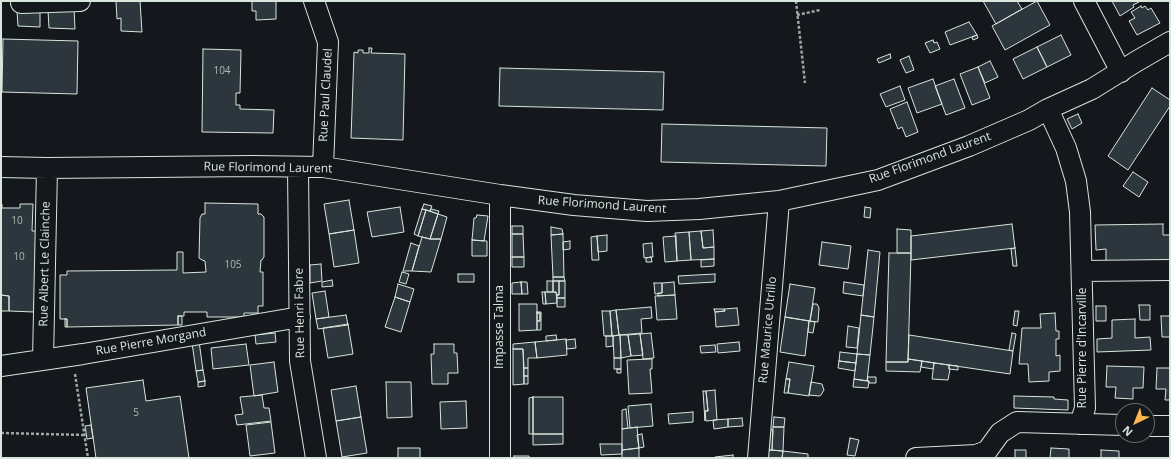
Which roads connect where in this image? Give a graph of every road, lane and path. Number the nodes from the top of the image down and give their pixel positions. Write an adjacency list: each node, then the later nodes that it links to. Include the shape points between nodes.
1 (80, 1): 5 (street)
2 (314, 1): 13 (street, Rue Paul Claudel, via 328,42)
3 (796, 1): 7 (path)
4 (1084, 1): 9 (street)
5 (21, 3)
6 (820, 10): 7 (path)
7 (797, 15): 10 (path)
8 (1170, 42): 9 (street, Rue Florimond Laurent)
9 (1121, 72): 11 (street, Rue Florimond Laurent, via 1092,89)
10 (805, 83)
11 (1048, 109): 17 (street, Rue Florimond Laurent, via 969,146 878,180); 19 (street, Rue Pierre d'Incarville, via 1066,148 1076,181)
12 (1, 167): 14 (street, Rue Florimond Laurent)
13 (323, 167): 15 (street, Rue Florimond Laurent); 16 (street, Rue Florimond Laurent)
14 (47, 168): 15 (street, Rue Florimond Laurent); 22 (street, Rue Albert Le Clainche)
15 (298, 168): 20 (street, Rue Henri Fabre)
16 (500, 196): 17 (street, Rue Florimond Laurent, via 647,211); 33 (street, Impasse Talma)
17 (779, 201): 34 (street, Rue Maurice Utrillo)
18 (1170, 270): 19 (street, Rue Pierre d'Incarville)
19 (1082, 271): 24 (street, Rue Pierre d'Incarville, via 1085,408)
20 (300, 317): 21 (street, Rue Pierre Morgand); 32 (street, Rue Henri Fabre, via 300,361)
21 (72, 355): 22 (street, Rue Pierre Morgand); 29 (path)
22 (43, 360): 23 (street, Rue Pierre Morgand)
23 (1, 366)
24 (1080, 424): 25 (street); 30 (street, via 1016,422 1000,433)
25 (1115, 425)
26 (1155, 426): 27 (street)
27 (1170, 426)
28 (1, 433): 29 (path)
29 (84, 435): 31 (path)
30 (989, 454): 35 (street)
31 (88, 458)
32 (316, 458)
33 (500, 458)
34 (758, 458)
35 (916, 458)

